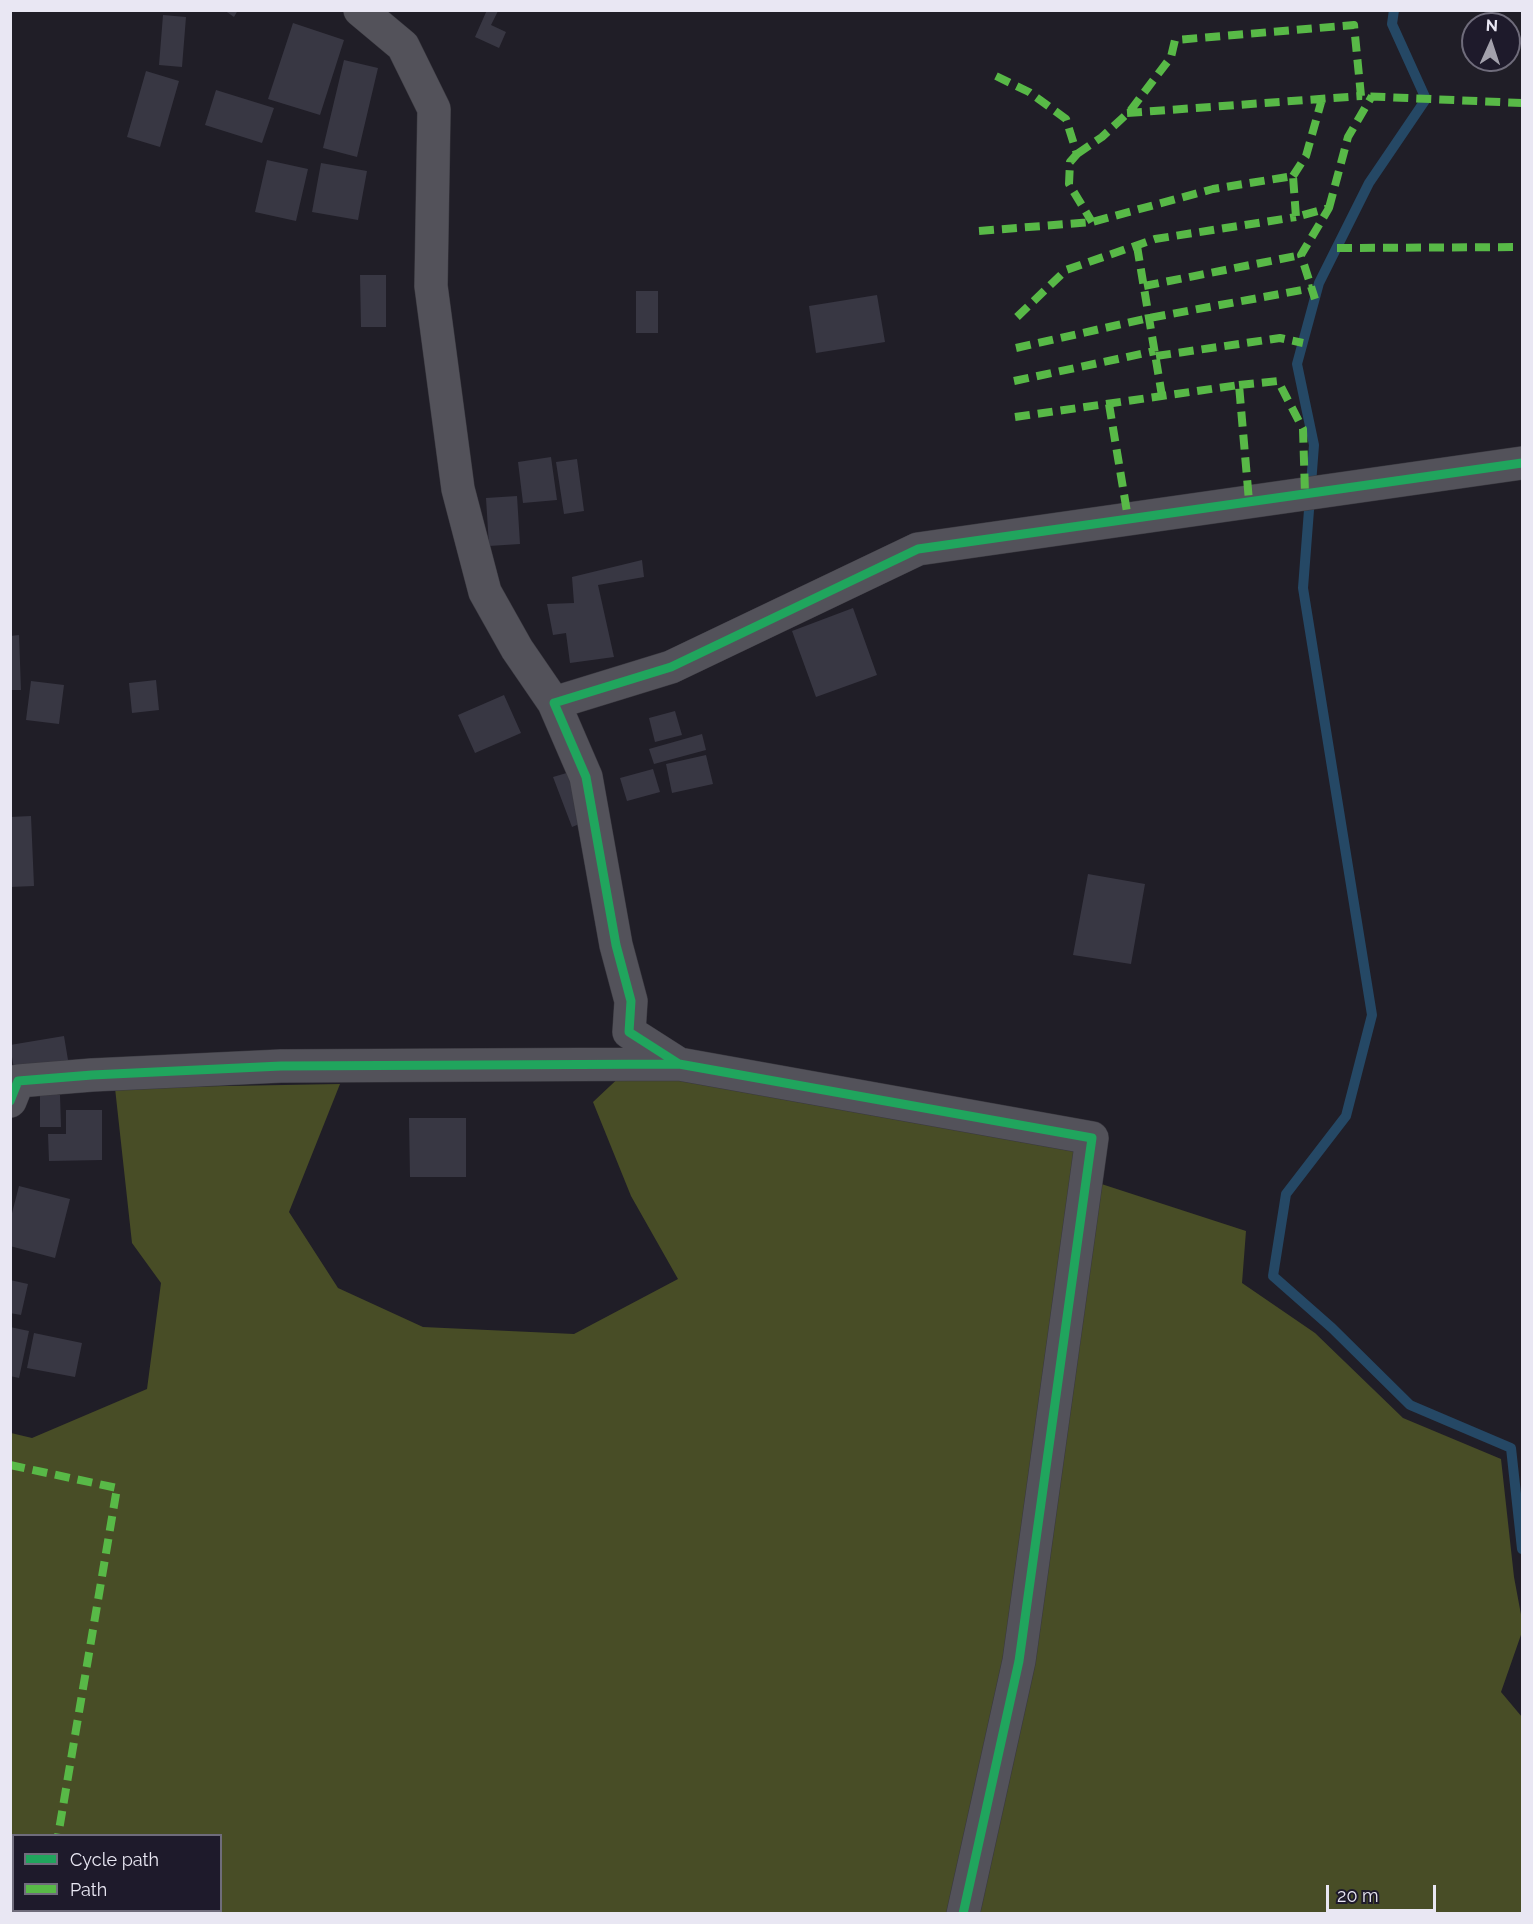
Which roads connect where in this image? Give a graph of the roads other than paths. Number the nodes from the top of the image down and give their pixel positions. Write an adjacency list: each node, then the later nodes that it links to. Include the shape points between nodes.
1 (360, 10): 3 (street, via 403,46 434,109 431,286 458,489 485,592)
2 (1522, 463): 3 (street, via 918,549 671,667)
3 (554, 703): 4 (street, via 586,777 616,945 631,1001 629,1032)
4 (679, 1064): 5 (street, via 281,1066 92,1075 18,1081); 6 (street, via 1092,1138 1019,1661)
5 (10, 1101)
6 (963, 1914)

